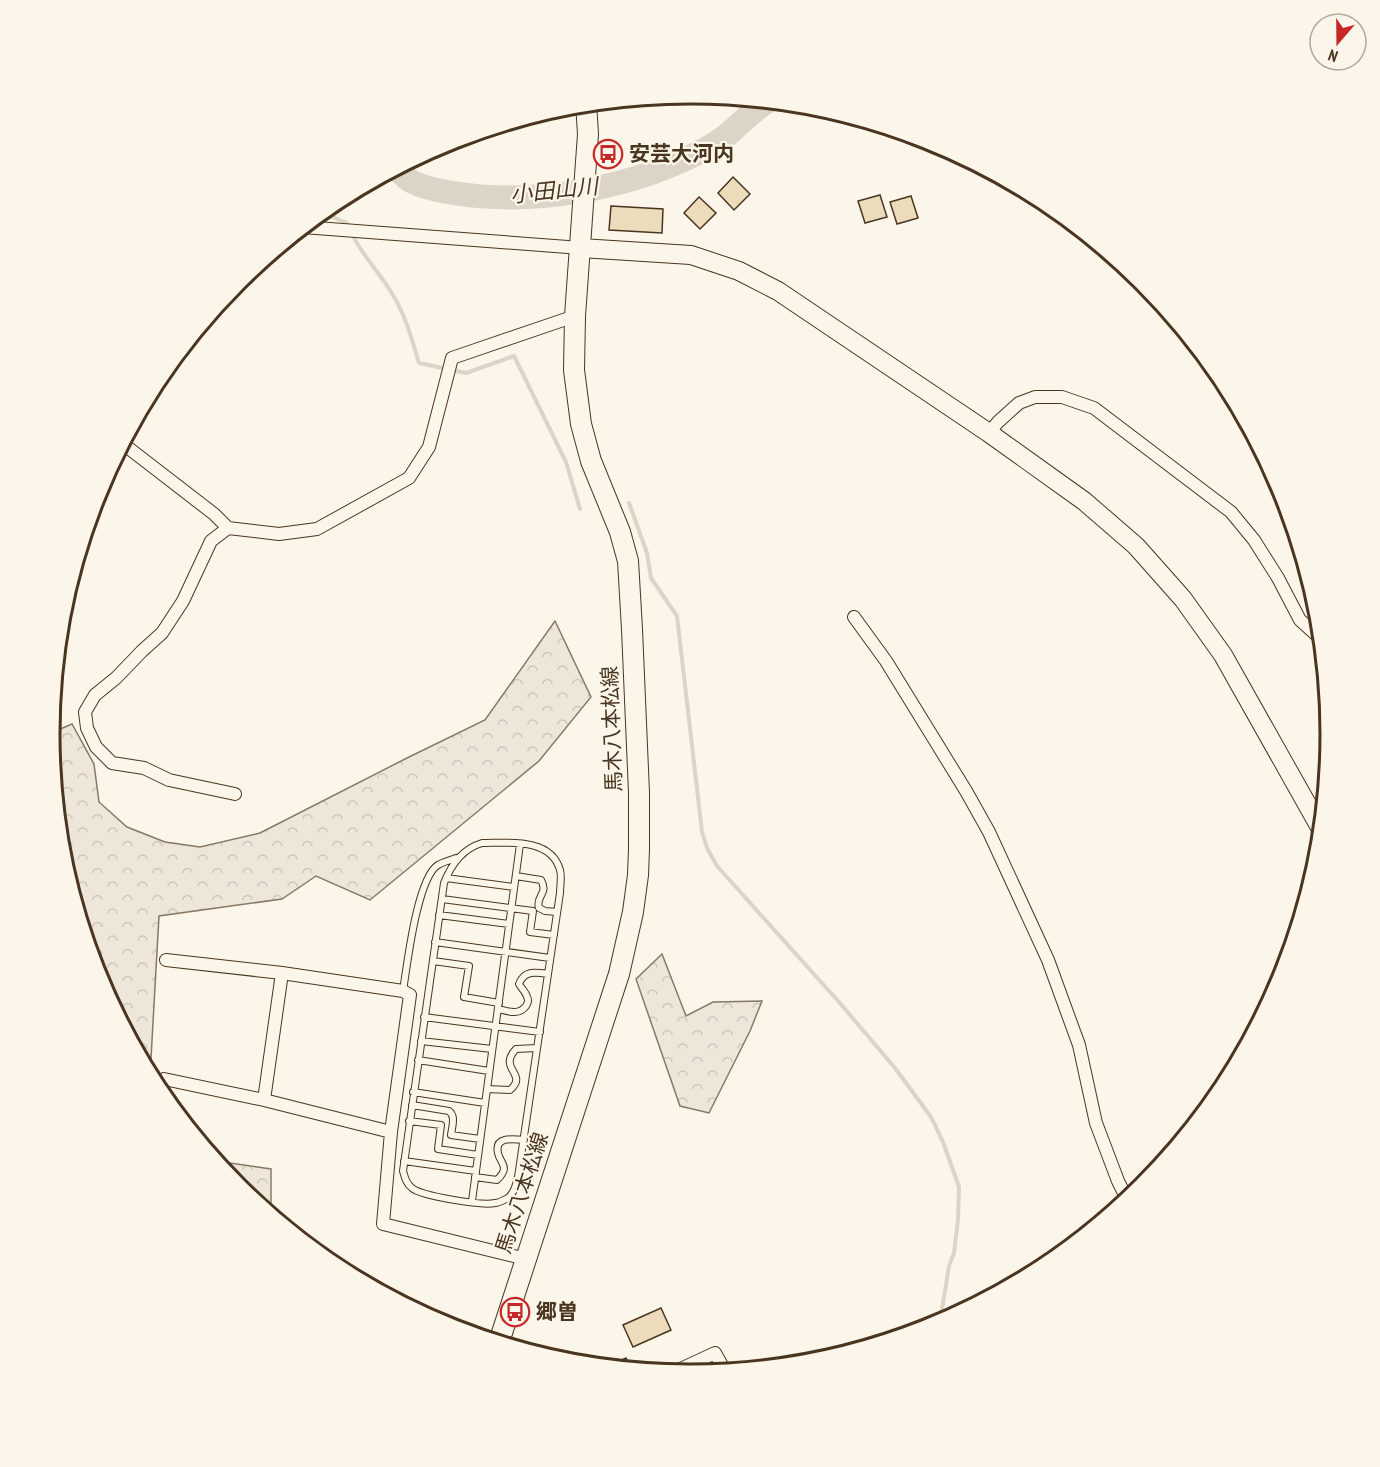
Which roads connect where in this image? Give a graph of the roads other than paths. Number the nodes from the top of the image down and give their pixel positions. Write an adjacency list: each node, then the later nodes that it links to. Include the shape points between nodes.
1 (586, 113): 3 (main road, 馬木八本松線)
2 (315, 228): 3 (street)
3 (581, 248): 4 (main road, 馬木八本松線); 5 (street, via 691,255 739,271 778,291)
4 (575, 316): 7 (street, via 452,358 429,447 409,478 317,529 279,534); 55 (main road, 馬木八本松線, via 574,370 581,424 628,561 639,793 638,875 631,929 619,974)
5 (988, 433): 9 (street, via 1019,403 1035,398 1062,397 1094,408 1231,512 1254,540 1300,620); 11 (street, via 1084,501 1137,546 1183,599 1222,655)
6 (129, 448): 7 (street)
7 (228, 528): 10 (street, via 211,541 183,601 162,633 95,695 85,712 96,747 112,764 144,768 170,780)
8 (854, 618): 53 (street, via 886,661 989,832 1047,960 1079,1046 1096,1123)
9 (1311, 630)
10 (235, 794)
11 (1315, 818)
12 (520, 844): 13 (lane, via 482,843); 14 (lane); 19 (lane, via 537,846 554,858 560,870)
13 (459, 857): 15 (lane); 30 (lane, via 437,865 428,877 414,923)
14 (516, 876): 16 (lane); 19 (lane, via 541,880 544,890 538,899 539,908)
15 (446, 878): 16 (lane); 17 (lane)
16 (514, 887): 18 (lane)
17 (442, 899): 18 (lane); 20 (lane)
18 (512, 908): 21 (lane); 22 (lane, via 533,911 530,932)
19 (557, 912): 22 (lane)
20 (439, 915): 21 (lane); 23 (lane)
21 (509, 924): 24 (lane)
22 (554, 935): 25 (lane)
23 (435, 942): 24 (lane); 27 (lane)
24 (506, 952): 25 (lane); 31 (lane)
25 (550, 958): 29 (lane)
26 (166, 960): 28 (street)
27 (433, 960): 31 (lane, via 469,966 464,997); 32 (lane)
28 (282, 973): 30 (street); 43 (street)
29 (548, 974): 31 (lane, via 536,972 521,978 519,984 528,1000 521,1011); 34 (lane)
30 (403, 991): 47 (street, via 410,995)
31 (498, 1006): 33 (lane)
32 (424, 1017): 33 (lane); 35 (lane)
33 (495, 1026): 34 (lane); 37 (lane)
34 (540, 1032): 36 (lane)
35 (421, 1041): 37 (lane); 38 (lane)
36 (537, 1048): 41 (lane, via 516,1049 510,1055 517,1079 515,1086 510,1090); 49 (lane)
37 (492, 1049): 39 (lane)
38 (418, 1060): 39 (lane); 42 (lane)
39 (489, 1071): 41 (lane)
40 (164, 1079): 43 (street)
41 (487, 1089): 44 (lane)
42 (413, 1092): 44 (lane); 45 (lane)
43 (264, 1100): 47 (street)
44 (485, 1103): 48 (lane)
45 (412, 1105): 46 (lane); 48 (lane, via 449,1110 454,1117 451,1135)
46 (409, 1121): 50 (lane, via 441,1125 438,1149); 51 (lane)
47 (391, 1132): 55 (street, via 383,1224)
48 (480, 1139): 50 (lane)
49 (524, 1140): 52 (lane, via 507,1138 498,1145 497,1152 504,1163 496,1180); 54 (lane, via 518,1177 510,1196 494,1204)
50 (478, 1155): 52 (lane)
51 (404, 1161): 52 (lane); 54 (lane, via 406,1181 422,1194)
52 (475, 1174): 54 (lane)
53 (1123, 1190)
54 (472, 1201)
55 (526, 1259): 56 (main road, 馬木八本松線)
56 (501, 1334)
57 (720, 1363): 58 (street, via 715,1353)
58 (691, 1364)

